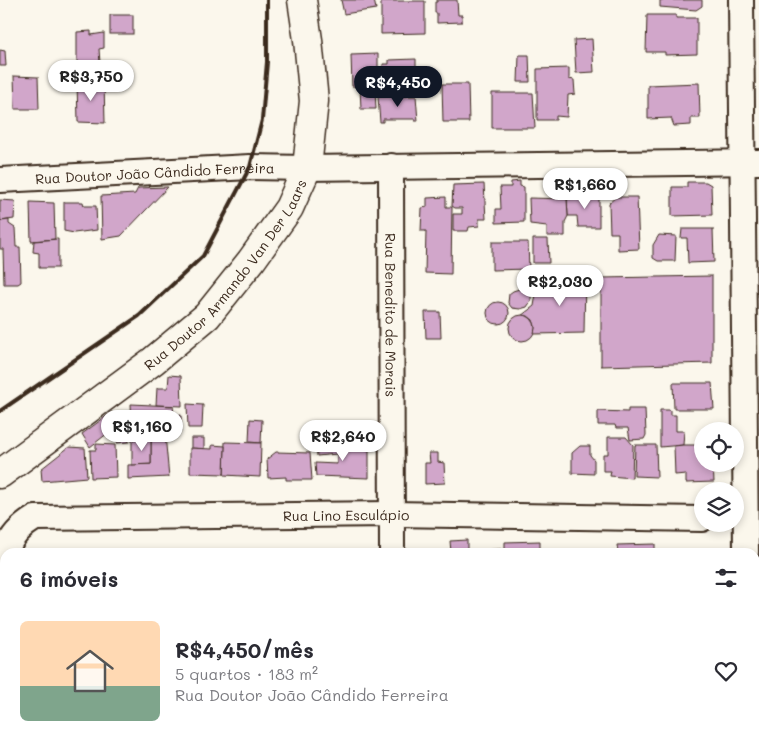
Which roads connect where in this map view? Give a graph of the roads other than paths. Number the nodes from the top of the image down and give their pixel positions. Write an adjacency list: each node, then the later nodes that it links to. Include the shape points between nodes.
1 (302, 0): 5 (main road, Rua Doutor Armando Van Der Laars, via 314,101)
2 (741, 0): 3 (street)
3 (750, 162): 4 (street, Rua Doutor João Cândido Ferreira); 10 (street)
4 (391, 166): 5 (street, Rua Doutor João Cândido Ferreira); 8 (street, Rua Benedito de Morais)
5 (306, 168): 6 (street, Rua Doutor João Cândido Ferreira, via 250,167); 7 (main road, Rua Doutor Armando Van Der Laars, via 288,208 208,316 153,361)
6 (0, 180)
7 (0, 474)
8 (392, 514): 9 (street, Rua Lino Esculápio); 11 (street, Rua Lino Esculápio, via 35,518 19,526); 12 (street, Rua Benedito de Morais)
9 (694, 519)
10 (747, 519): 13 (street)
11 (4, 548)
12 (392, 548)
13 (746, 548)

